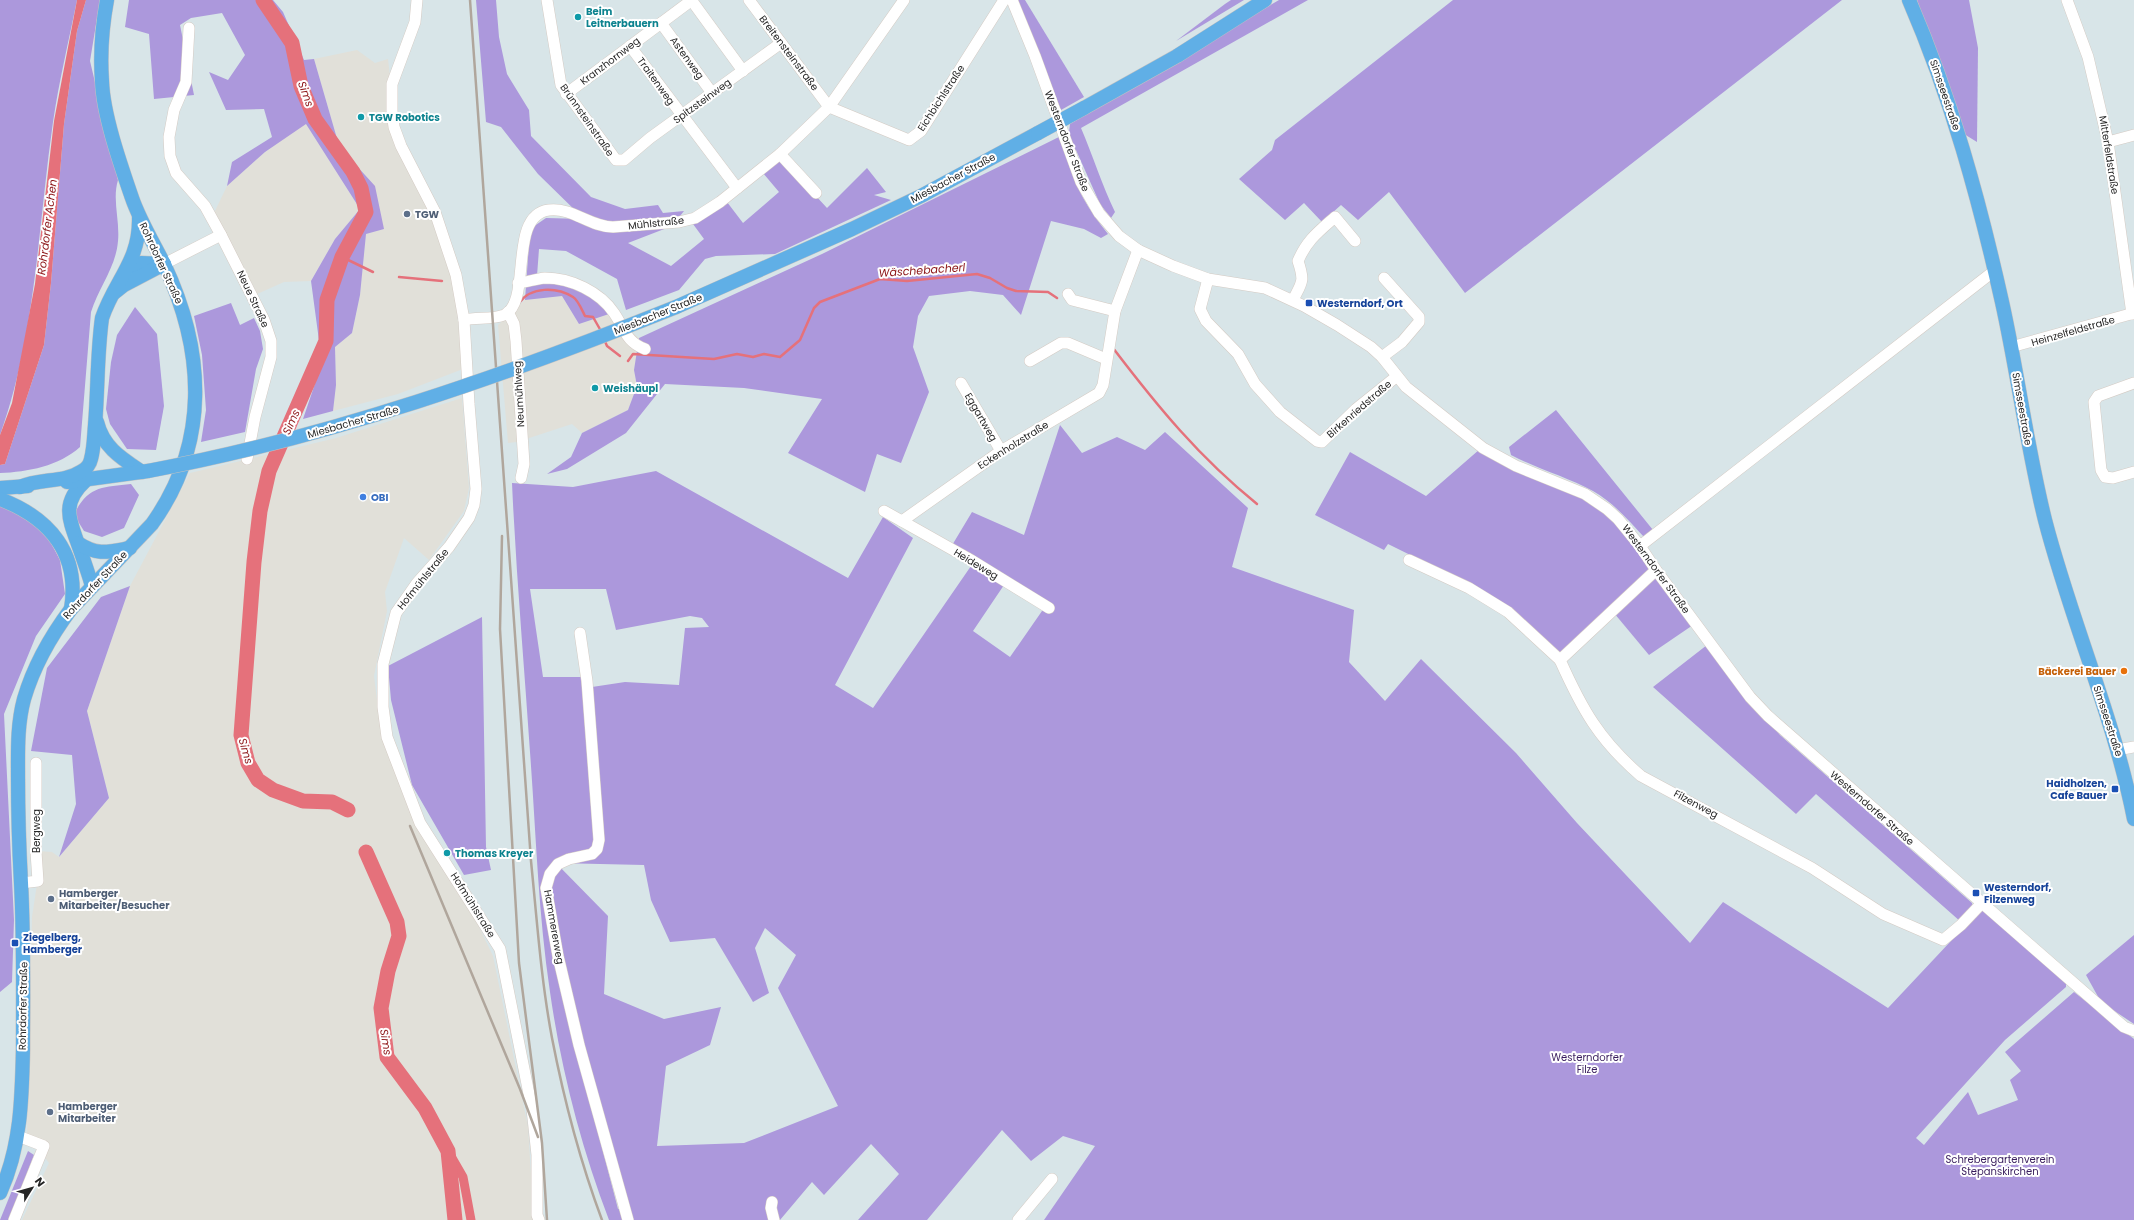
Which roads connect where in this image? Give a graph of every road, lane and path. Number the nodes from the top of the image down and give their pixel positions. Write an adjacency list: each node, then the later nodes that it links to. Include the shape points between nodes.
1 (107, 0): 27 (main road, Rohrdorfer Straße, via 102,31 102,83 111,132)
2 (416, 0): 43 (street, Hofmühlstraße, via 415,22 392,84 394,127 435,212 453,262)
3 (692, 0): 12 (street, Kranzhornweg); 16 (street)
4 (749, 0): 14 (street, Breitensteinstraße)
5 (1004, 0): 19 (street, Eichbichlstraße, via 922,131 909,140)
6 (1012, 0): 30 (street, Westerndorfer Straße, via 1081,182 1099,213)
7 (1265, 0): 55 (main road, Miesbacher Straße, bridge, via 1177,56 921,196 676,307 578,346 420,402 280,442)
8 (1910, 0): 33 (main road, Simsseestraße, via 1958,135 1979,204)
9 (2067, 0): 22 (street, Mitterfeldstraße, via 2088,57)
10 (550, 1): 18 (street, Brünnsteinstraße, via 558,76)
11 (901, 1): 19 (street, Mühlstraße)
12 (661, 23): 15 (street, Kranzhornweg); 17 (street, Astenweg)
13 (189, 28): 28 (street, Neue Straße, via 186,82 173,116 169,137 170,156 176,173 205,206)
14 (781, 43): 16 (street, Spitzsteinweg); 19 (street, Breitensteinstraße)
15 (630, 46): 18 (street, Kranzhornweg); 20 (street, Traitenweg)
16 (743, 71): 17 (street, Spitzsteinweg)
17 (712, 93): 20 (street, Spitzsteinweg)
18 (566, 94): 24 (street, Brünnsteinstraße, via 616,160)
19 (829, 107): 23 (street, Mühlstraße)
20 (681, 116): 24 (street, Spitzsteinweg); 25 (street, Traitenweg)
21 (2134, 135): 22 (street)
22 (2108, 142): 42 (street, Mitterfeldstraße)
23 (780, 154): 25 (street, Mühlstraße); 26 (street)
24 (624, 160)
25 (737, 188): 36 (street, Mühlstraße, via 694,218 679,222 602,227 561,210 542,212 535,216 526,230)
26 (816, 193)
27 (139, 216): 31 (main road, Rohrdorfer Straße); 32 (main road, via 138,238)
28 (221, 236): 31 (street); 54 (street, Neue Straße, via 264,320 271,341 271,357)
29 (1355, 241): 39 (street, via 1335,217 1317,232 1304,247 1298,261 1303,280)
30 (1138, 250): 35 (street, Westerndorfer Straße); 40 (street, Eckenholzstraße)
31 (164, 264): 32 (main road, via 141,263); 37 (main road); 66 (main road, Rohrdorfer Straße, via 182,308 194,360 196,388 192,432 180,473 162,510)
32 (129, 267): 37 (main road)
33 (1994, 271): 44 (main road, Simsseestraße); 65 (street)
34 (1384, 278): 46 (street, via 1419,317 1419,322 1402,342)
35 (1208, 279): 39 (street, Westerndorfer Straße, via 1265,288); 49 (street, Birkenriedstraße, via 1200,309 1206,321 1238,354 1255,384 1280,412 1317,441 1322,442 1356,409)
36 (518, 283): 41 (street, Mühlstraße); 45 (street, via 546,278 583,287 597,296 613,312 630,340)
37 (113, 294): 52 (main road, via 101,330)
38 (1068, 294): 40 (street, via 1072,300)
39 (1293, 300): 46 (street, Westerndorfer Straße, via 1337,325)
40 (1115, 311): 47 (street, Eckenholzstraße)
41 (508, 312): 43 (street); 57 (street, Neumühlweg, via 514,324 516,341 524,464)
42 (2133, 314): 44 (street, Heinzelfeldstraße)
43 (464, 320): 87 (street, Hofmühlstraße, via 476,489 474,505 469,518 449,547 417,583 396,612 383,664 383,707 387,737 420,823 500,949 532,1109 537,1155)
44 (2011, 347): 76 (main road, Simsseestraße, via 2045,519 2066,597)
45 (645, 349)
46 (1382, 357): 49 (street, Westerndorfer Straße)
47 (1106, 359): 48 (street, via 1068,343 1061,343); 53 (street, Eckenholzstraße, via 1099,393)
48 (1030, 361)
49 (1396, 377): 65 (street, Westerndorfer Straße, via 1483,448 1516,466 1585,494 1597,502 1618,519)
50 (961, 383): 53 (street, Eggartweg)
51 (2134, 383): 56 (street, via 2098,396 2094,402 2101,470 2105,477 2113,478)
52 (96, 416): 55 (main road, via 104,441 115,453); 59 (main road, via 91,459 84,470 62,478 32,481)
53 (1001, 451): 63 (street, Eckenholzstraße)
54 (247, 459)
55 (145, 471): 58 (main road, Miesbacher Straße)
56 (2134, 472)
57 (521, 478)
58 (86, 480): 59 (main road, Miesbacher Straße); 64 (main road, via 73,493 68,511 73,534)
59 (20, 487): 60 (main road, Miesbacher Straße)
60 (0, 488)
61 (0, 499): 69 (main road, via 28,512 50,529)
62 (884, 511): 63 (street, Heideweg)
63 (902, 521): 71 (street, Heideweg)
64 (78, 543): 66 (main road, via 94,552 102,553); 70 (main road)
65 (1640, 546): 68 (street, Westerndorfer Straße)
66 (130, 548): 70 (main road, Rohrdorfer Straße)
67 (1409, 560): 74 (street, via 1469,588 1508,612)
68 (1656, 570): 74 (street); 80 (street, Westerndorfer Straße, via 1750,697 1768,716)
69 (72, 573): 70 (main road); 72 (main road, via 74,590)
70 (91, 588): 72 (main road, Rohrdorfer Straße)
71 (1049, 608)
72 (71, 609): 79 (main road, Rohrdorfer Straße, via 39,658 20,722 18,818)
73 (580, 633): 88 (street, Hammererweg, via 587,681 599,840 597,849 592,854 558,864 550,874 546,888 558,956 579,1045)
74 (1560, 660): 80 (street, Filzenweg, via 1576,696 1599,733 1641,776 1812,868 1883,914 1943,940)
75 (2134, 747): 76 (street)
76 (2117, 750): 78 (main road, Simsseestraße)
77 (36, 763): 79 (street, Bergweg, via 38,881)
78 (2134, 819)
79 (21, 883): 82 (main road, Rohrdorfer Straße, via 24,967 22,1105)
80 (1982, 903): 81 (street, Westerndorfer Straße, via 2124,1026)
81 (2134, 1031)
82 (18, 1136): 84 (main road, Rohrdorfer Straße, via 7,1179); 86 (street, via 44,1146)
83 (1052, 1179): 90 (street)
84 (0, 1193)
85 (772, 1202): 89 (street)
86 (14, 1220)
87 (539, 1220)
88 (628, 1220)
89 (774, 1220)
90 (1018, 1220)

